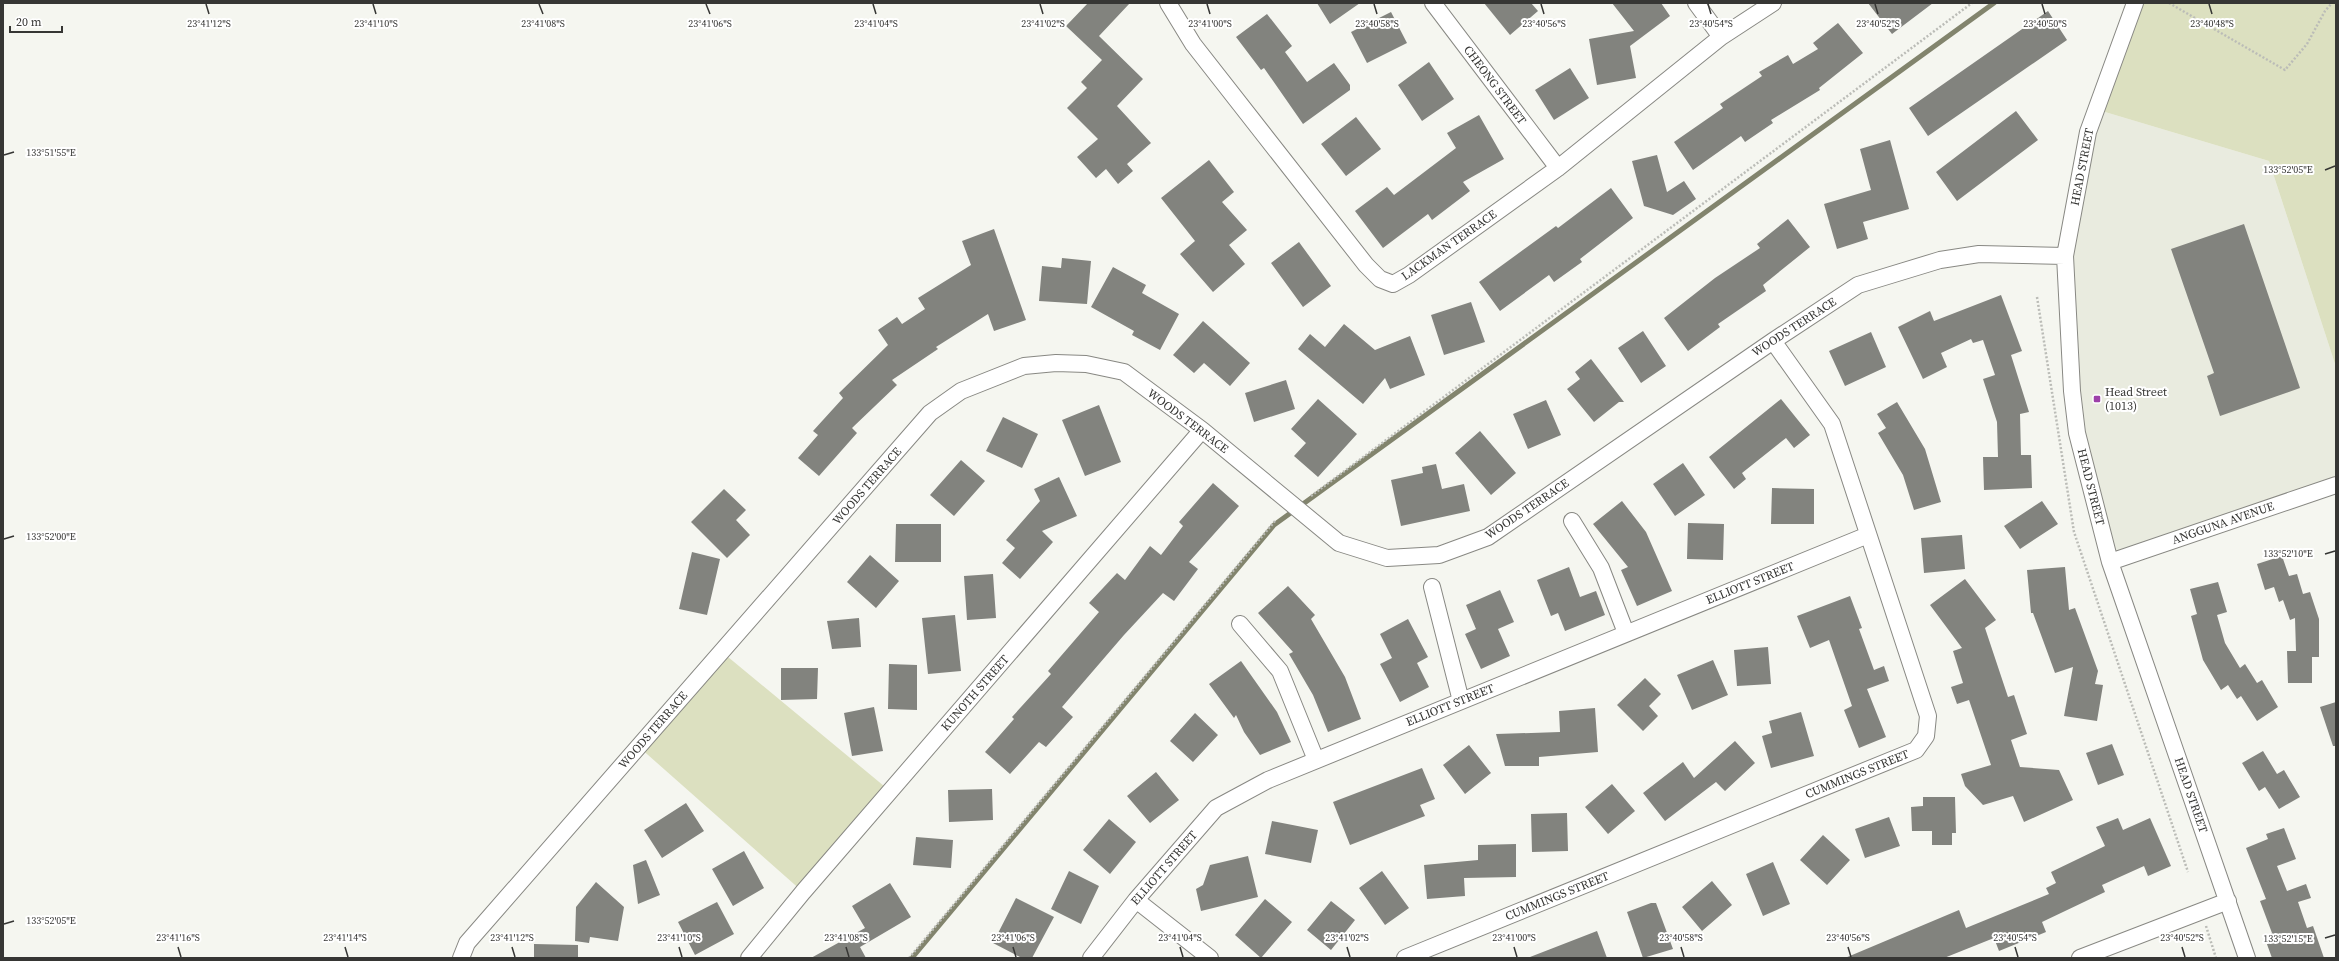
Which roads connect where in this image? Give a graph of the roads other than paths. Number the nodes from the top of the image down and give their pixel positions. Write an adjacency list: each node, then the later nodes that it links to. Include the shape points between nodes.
1 (1168, 3): 7 (street, LACKMAN TERRACE, via 1193,44 1366,265 1380,279 1393,284 1409,275)
2 (1433, 3): 7 (street, CHEONG STREET)
3 (1696, 3): 6 (street)
4 (1773, 3): 6 (street, LACKMAN TERRACE)
5 (2135, 3): 8 (street, HEAD STREET, via 2088,132)
6 (1720, 37): 7 (street, LACKMAN TERRACE)
7 (1558, 168)
8 (2065, 256): 9 (street, WOODS TERRACE, via 1979,254 1940,260 1858,285); 14 (street, HEAD STREET, via 2072,391 2077,433)
9 (1773, 341): 10 (street, WOODS TERRACE, via 1488,537 1439,555 1387,558 1339,543); 13 (street, CUMMINGS STREET, via 1832,424)
10 (1202, 430): 22 (street, WOODS TERRACE, via 1124,372 1086,364 1024,366 961,391 925,419 467,943); 23 (street, KUNOTH STREET)
11 (2336, 485): 14 (street, ANGGUNA AVENUE)
12 (1572, 521): 17 (street, via 1601,568)
13 (1868, 535): 17 (street, ELLIOTT STREET); 26 (street, CUMMINGS STREET, via 1928,716 1926,736 1916,750)
14 (2110, 562): 21 (street, HEAD STREET)
15 (1432, 587): 18 (street)
16 (1240, 624): 19 (street, via 1280,671)
17 (1626, 633): 18 (street, ELLIOTT STREET)
18 (1461, 701): 19 (street, ELLIOTT STREET)
19 (1316, 760): 20 (street, ELLIOTT STREET, via 1268,780 1216,808)
20 (1136, 900): 24 (street, ELLIOTT STREET); 25 (street)
21 (2228, 901): 27 (street); 28 (street, HEAD STREET)
22 (461, 958)
23 (749, 958)
24 (1092, 958)
25 (1210, 958)
26 (1405, 958)
27 (2080, 958)
28 (2247, 958)

